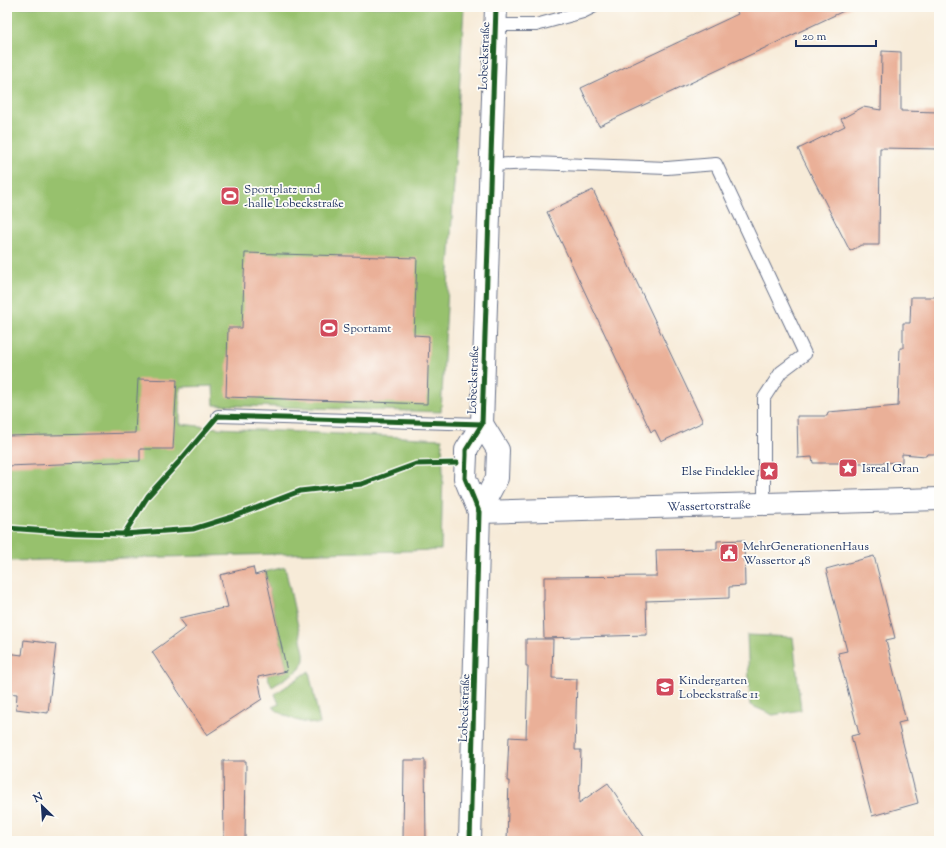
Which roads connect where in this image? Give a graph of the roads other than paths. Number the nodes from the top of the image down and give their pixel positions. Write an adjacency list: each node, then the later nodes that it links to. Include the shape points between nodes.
1 (593, 7): 2 (lane, via 536,25)
2 (495, 16): 3 (street, Lobeckstraße)
3 (491, 165): 5 (street, Lobeckstraße); 7 (lane, via 532,163 667,168 716,164 805,354 781,372 764,398)
4 (218, 416): 5 (lane)
5 (482, 424): 8 (street, Lobeckstraße, via 466,450 465,478); 8 (street, Lobeckstraße, via 498,450 497,478)
6 (939, 499): 7 (street, Wassertorstraße)
7 (764, 504): 8 (street, Wassertorstraße)
8 (479, 512): 9 (street, Lobeckstraße)
9 (470, 841)

